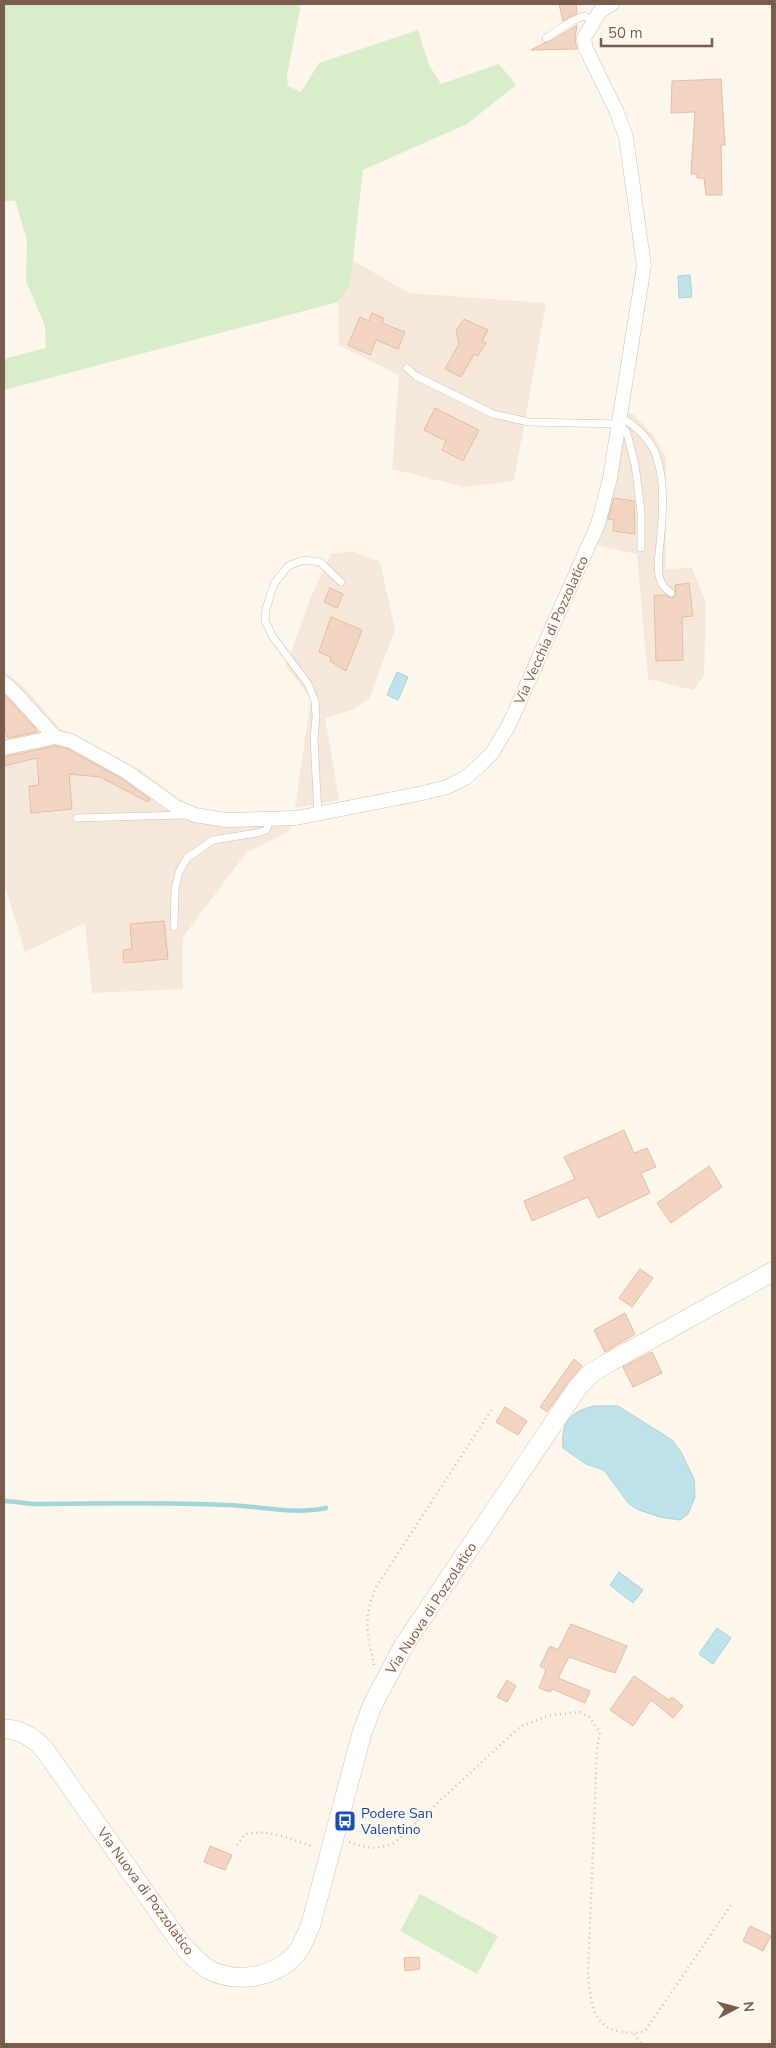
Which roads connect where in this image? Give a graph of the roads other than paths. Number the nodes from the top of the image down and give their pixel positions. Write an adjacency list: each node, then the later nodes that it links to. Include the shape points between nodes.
1 (612, 4): 2 (street)
2 (593, 20): 3 (lane, via 584,16); 5 (street, Via Vecchia di Pozzolatico, via 584,38 586,49 626,137 644,266)
3 (546, 38)
4 (407, 368): 5 (lane, via 416,376 493,414 529,422)
5 (620, 420): 6 (lane, via 635,464 641,511); 8 (lane, via 633,424 650,442 657,457 662,517 659,573 660,580); 12 (street, Via Vecchia di Pozzolatico, via 598,524 509,725 492,753 465,778 447,787)
6 (641, 548)
7 (341, 582): 12 (lane, via 320,562 304,560 288,566 274,584 266,609 265,621 273,637 308,684 315,701)
8 (671, 592)
9 (4, 683): 10 (street)
10 (55, 737): 11 (street); 13 (street, Via Vecchia di Pozzolatico, via 71,741 127,772 176,807)
11 (4, 748)
12 (318, 814): 15 (street, Via Vecchia di Pozzolatico)
13 (195, 815): 14 (lane); 15 (street, Via Vecchia di Pozzolatico, via 226,820)
14 (76, 818)
15 (271, 819): 16 (lane, via 266,830 214,840 187,858 175,889)
16 (174, 927)
17 (772, 1272): 18 (main road, Via Nuova di Pozzolatico, via 585,1378 410,1637 382,1685 362,1733 311,1924 303,1943 288,1962 252,1977 222,1974 208,1968 182,1945 44,1749 30,1736)
18 (4, 1729)

